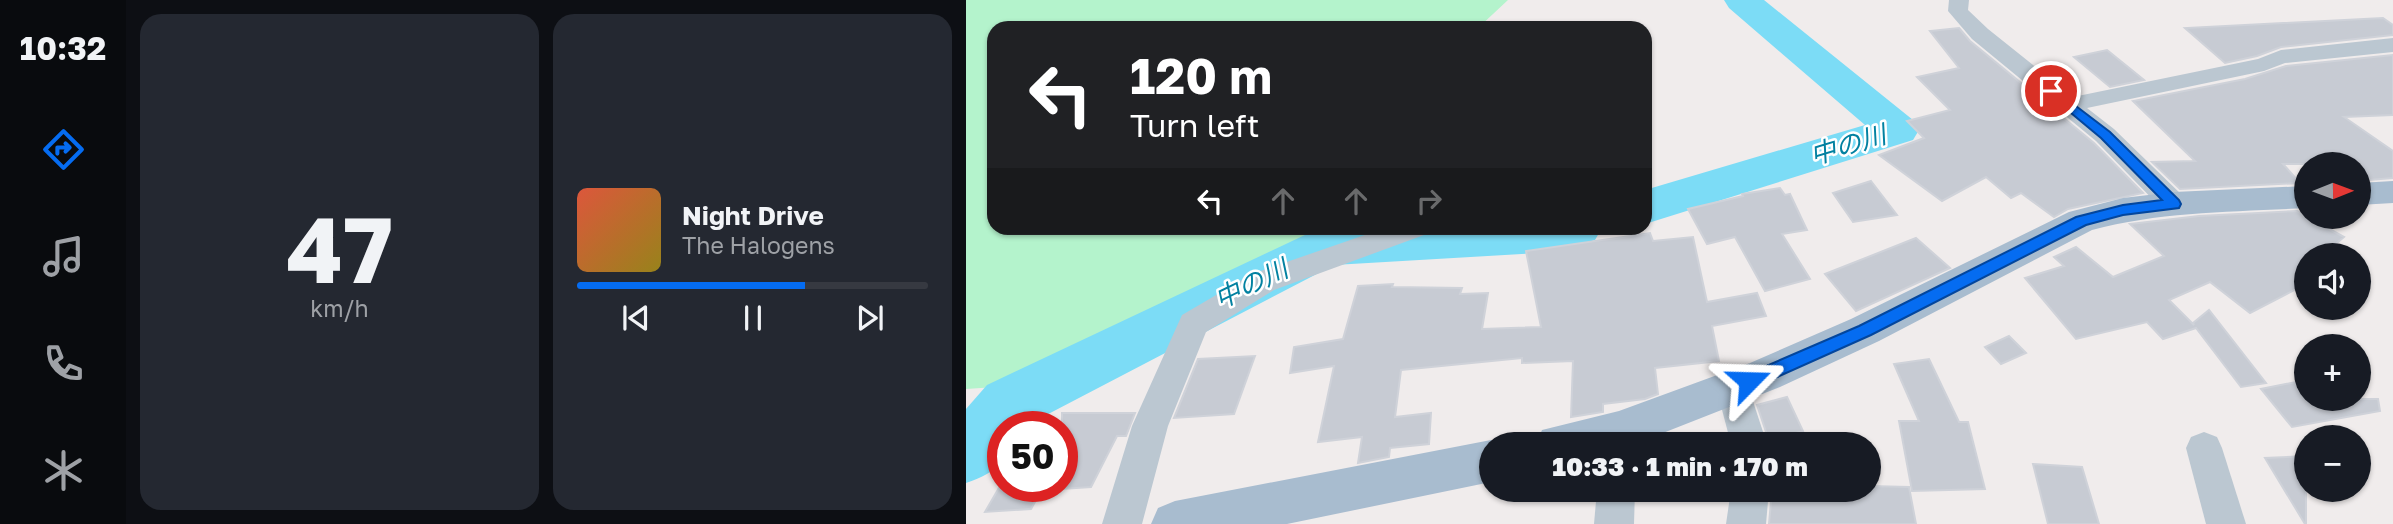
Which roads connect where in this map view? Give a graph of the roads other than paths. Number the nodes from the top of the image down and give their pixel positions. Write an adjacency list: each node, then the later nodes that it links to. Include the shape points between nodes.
1 (1959, 0): 3 (street, via 1958,11 1980,34)
2 (2393, 45): 3 (street, via 2281,57)
3 (2069, 105): 7 (street)
4 (2393, 192): 5 (main road)
5 (2371, 193)
6 (2294, 198): 7 (main road)
7 (2174, 204): 9 (main road, via 2081,221 1865,330)
8 (1394, 235): 16 (street, via 1263,282 1193,324 1150,426)
9 (1733, 387): 10 (main road); 11 (street)
10 (1630, 432)
11 (1746, 432)
12 (2204, 448): 20 (street)
13 (1479, 463): 17 (main road)
14 (1615, 502): 18 (street)
15 (1749, 502): 19 (street)
16 (1122, 524)
17 (1175, 524)
18 (1614, 524)
19 (1746, 524)
20 (2227, 524)

